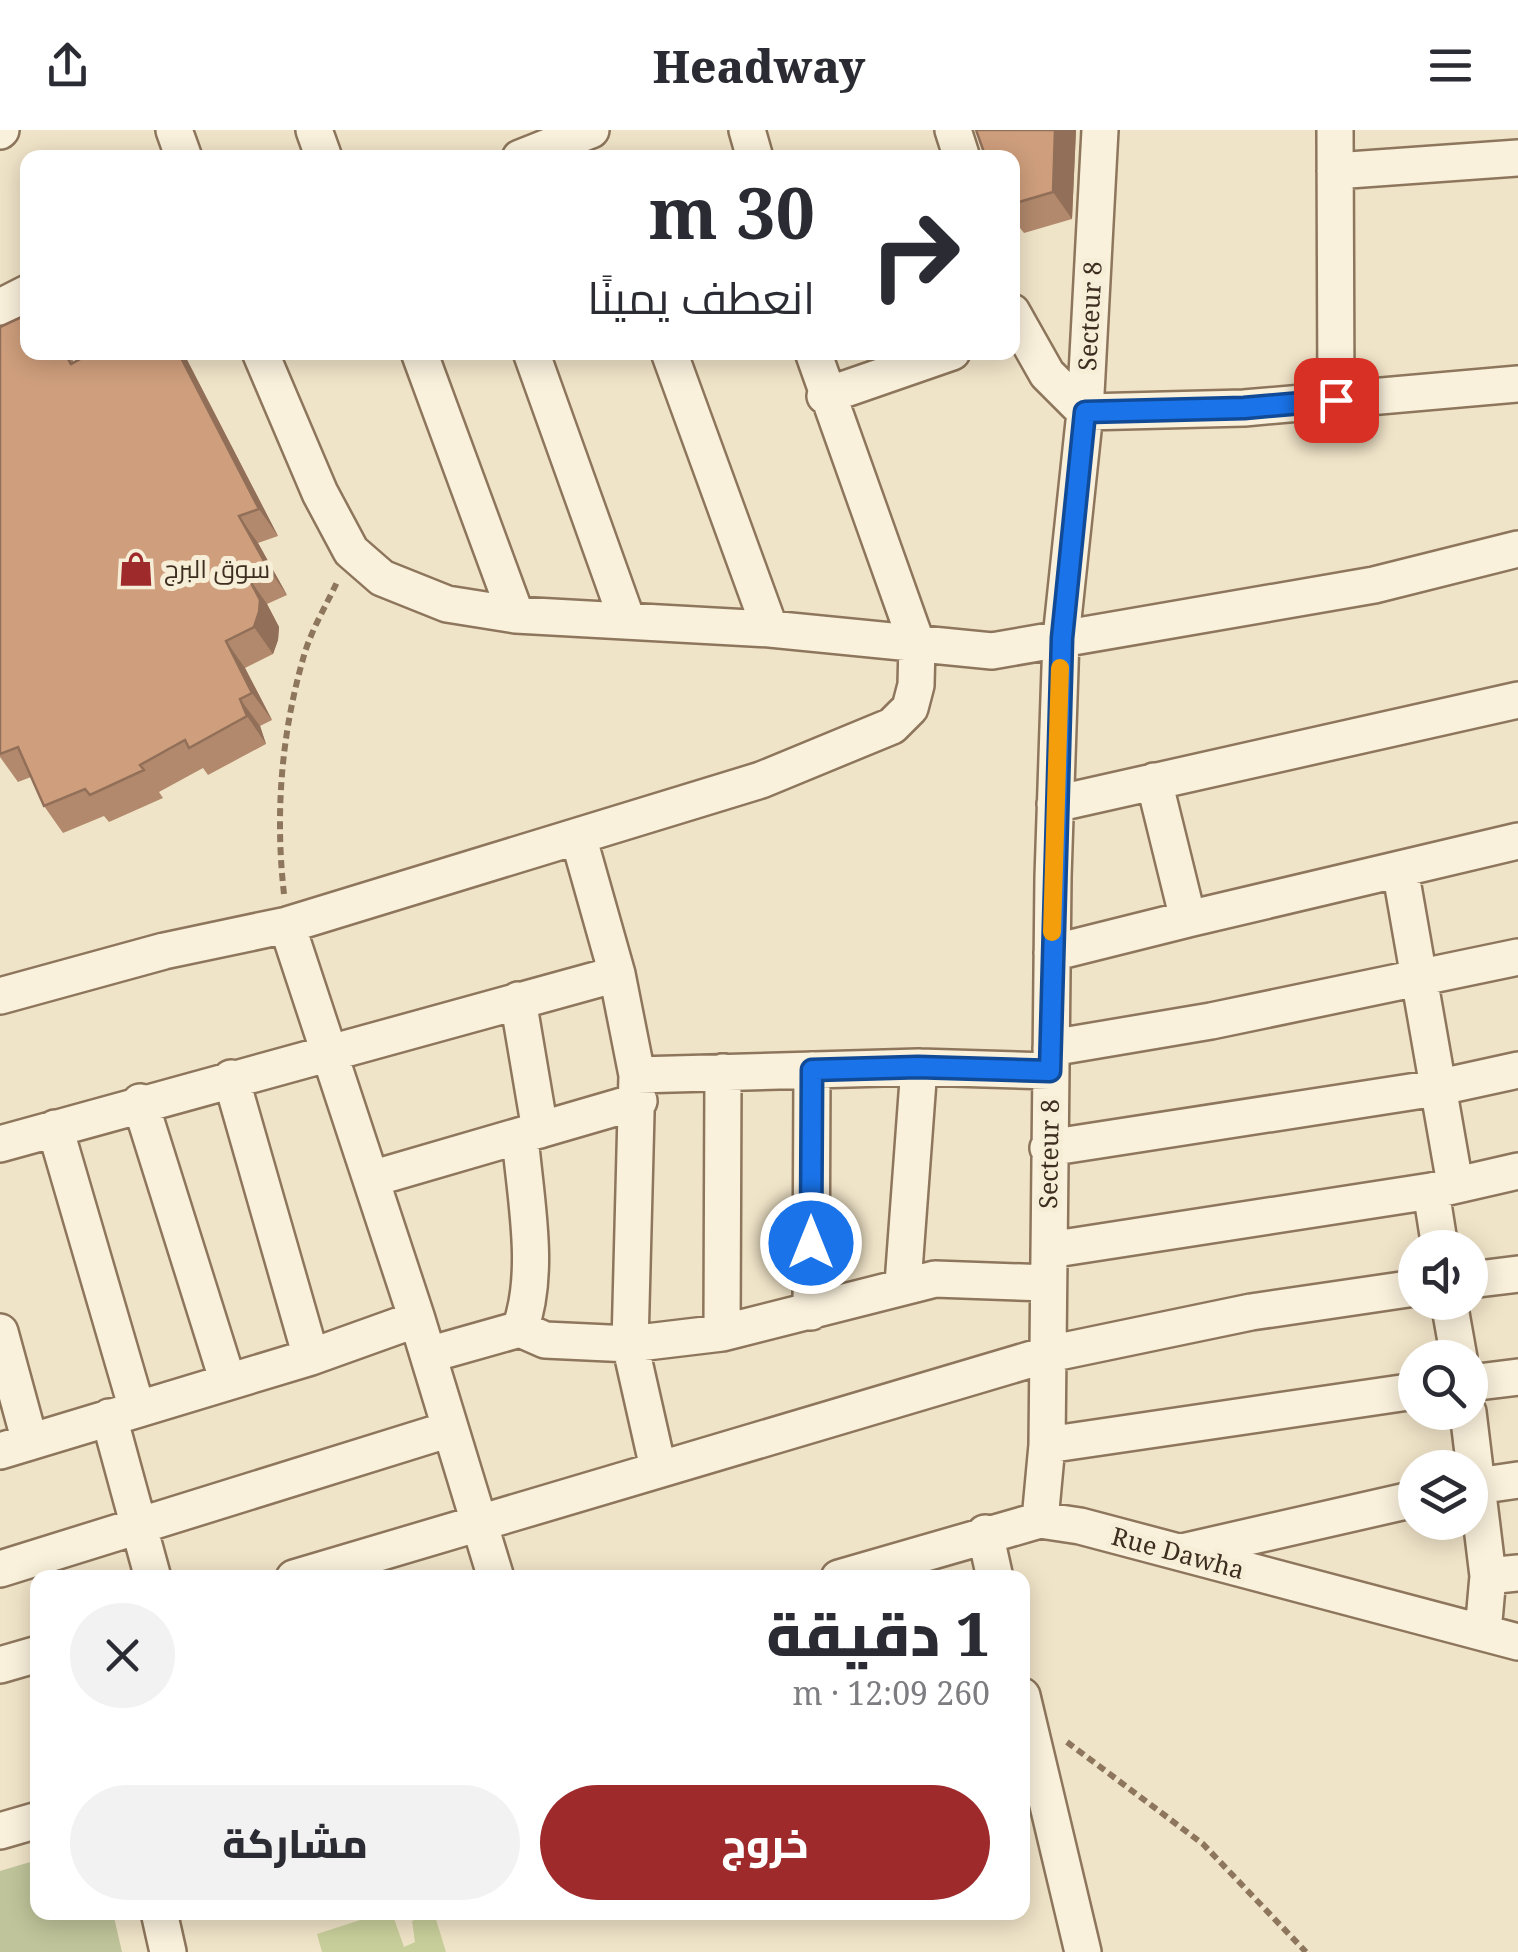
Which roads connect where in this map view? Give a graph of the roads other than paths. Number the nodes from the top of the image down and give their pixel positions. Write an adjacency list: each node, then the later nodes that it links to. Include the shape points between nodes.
1 (1100, 130): 17 (street, Secteur 8)
2 (1335, 130): 6 (street)
3 (587, 138): 4 (street)
4 (547, 150)
5 (1518, 158): 6 (street)
6 (1336, 171): 16 (street)
7 (1020, 333): 17 (street, via 1047,374)
8 (263, 360): 19 (street, via 351,552 382,578 447,604)
9 (421, 360): 19 (street)
10 (534, 360): 20 (street)
11 (671, 360): 21 (street)
12 (815, 360): 15 (street)
13 (929, 360): 15 (street)
14 (1518, 384): 16 (street)
15 (826, 396): 23 (street)
16 (1336, 400): 17 (street)
17 (1085, 412): 22 (street, Secteur 8)
18 (1518, 549): 22 (street, via 1374,585)
19 (516, 615): 20 (street)
20 (627, 620): 21 (street)
21 (770, 629): 23 (street)
22 (1062, 638): 23 (street, via 992,651); 26 (street, Secteur 8)
23 (917, 644): 27 (street, via 910,708 892,726 761,780)
24 (1518, 700): 25 (street)
25 (1154, 782): 26 (street); 30 (street)
26 (1055, 804): 32 (street, Secteur 8)
27 (578, 836): 31 (street); 34 (street)
28 (1518, 840): 29 (street)
29 (1400, 869): 30 (street); 35 (street)
30 (1188, 919): 32 (street)
31 (287, 925): 36 (street); 38 (street)
32 (1052, 953): 39 (street, Secteur 8)
33 (1518, 958): 35 (street)
34 (617, 974): 37 (street); 45 (street)
35 (1417, 978): 39 (street); 46 (street)
36 (0, 996)
37 (518, 1000): 38 (street); 49 (street)
38 (328, 1051): 44 (street); 53 (street)
39 (1050, 1060): 40 (street); 51 (street, Secteur 8)
40 (918, 1067): 41 (street); 59 (street)
41 (812, 1070): 43 (street); 61 (street)
42 (1518, 1070): 46 (street)
43 (723, 1072): 45 (street); 64 (street)
44 (231, 1078): 47 (street); 69 (street)
45 (638, 1088): 49 (street); 65 (street)
46 (1436, 1088): 51 (street); 54 (street)
47 (140, 1102): 48 (street); 72 (street)
48 (56, 1128): 50 (street); 74 (street)
49 (530, 1133): 53 (street); 63 (street, via 528,1307)
50 (0, 1144)
51 (1048, 1148): 56 (street, Secteur 8)
52 (1518, 1172): 54 (street)
53 (371, 1179): 62 (street)
54 (1443, 1188): 55 (street); 56 (street)
55 (1441, 1230)
56 (1048, 1266): 59 (street); 67 (street, Secteur 8)
57 (1518, 1274): 58 (street)
58 (1488, 1278)
59 (904, 1284): 61 (street)
60 (1398, 1291): 67 (street)
61 (811, 1312): 64 (street)
62 (417, 1319): 68 (street); 69 (street)
63 (520, 1329): 65 (street, via 546,1340); 68 (street)
64 (722, 1333): 65 (street)
65 (630, 1344): 78 (street)
66 (2, 1349): 77 (street)
67 (1049, 1354): 76 (street, Secteur 8); 78 (street)
68 (428, 1355): 75 (street)
69 (311, 1356): 72 (street)
70 (1518, 1377): 71 (street)
71 (1488, 1381)
72 (228, 1382): 74 (street)
73 (1398, 1393): 76 (street)
74 (123, 1413): 77 (street); 84 (street)
75 (450, 1429): 83 (street); 84 (street)
76 (1047, 1445): 82 (street, Secteur 8)
77 (15, 1446)
78 (658, 1468): 83 (street)
79 (1518, 1480): 80 (street)
80 (1488, 1484)
81 (1398, 1504): 87 (street)
82 (1040, 1520): 86 (street, Rue Dawha); 87 (street, Rue Dawha)
83 (478, 1524): 90 (street); 91 (street)
84 (139, 1528): 88 (street); 89 (street)
85 (1488, 1530): 94 (street)
86 (984, 1534): 92 (street, Rue Dawha); 93 (street)
87 (1177, 1553): 95 (street, Rue Dawha)
88 (0, 1569)
89 (151, 1570)
90 (321, 1570)
91 (493, 1570)
92 (865, 1570)
93 (993, 1570)
94 (1503, 1574): 95 (street)
95 (1483, 1632): 96 (street, Rue Dawha)
96 (1518, 1642)
97 (30, 1657): 98 (street)
98 (0, 1666)
99 (1030, 1728): 104 (street)
100 (30, 1822): 101 (street)
101 (0, 1831)
102 (161, 1920): 103 (street)
103 (168, 1952)
104 (1083, 1952)

